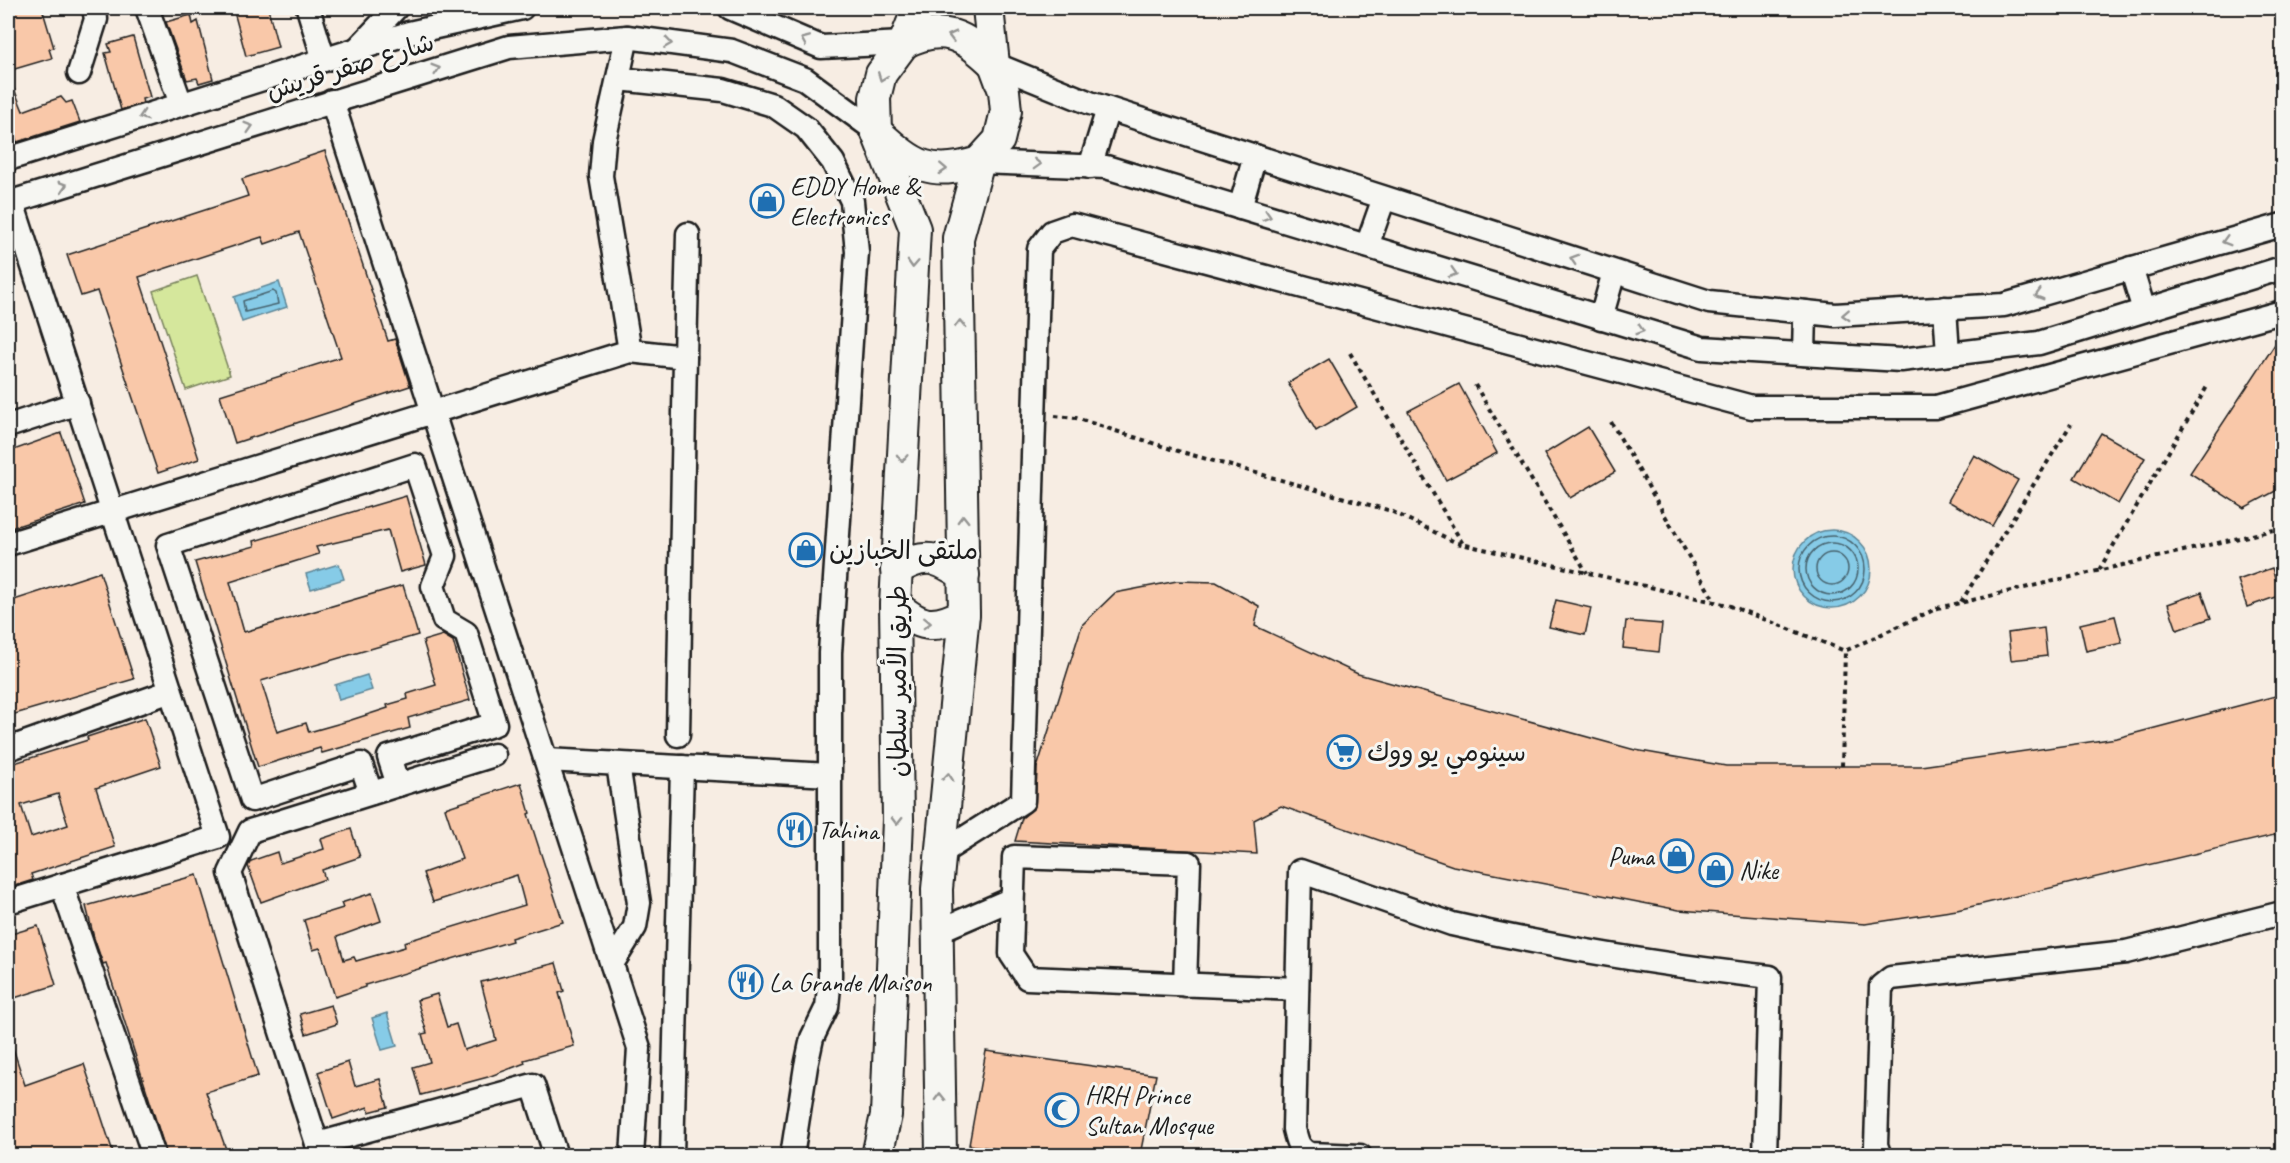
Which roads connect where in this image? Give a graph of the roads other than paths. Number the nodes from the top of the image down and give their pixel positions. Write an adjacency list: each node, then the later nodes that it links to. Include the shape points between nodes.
1 (97, 8): 14 (street)
2 (147, 8): 17 (street)
3 (308, 8): 12 (street)
4 (396, 8): 11 (street)
5 (522, 8): 11 (street, شارع صقر قريش)
6 (730, 8): 10 (street, one-way to 6, via 821,47)
7 (918, 8): 10 (main road, طريق الأمير سلطان)
8 (988, 8): 13 (main road, طريق الأمير سلطان)
9 (627, 37): 15 (street); 16 (street, شارع صقر قريش, one-way to 9, via 509,47); 19 (street, شارع صقر قريش, one-way to 19, via 732,51 805,79)
10 (904, 43): 13 (main road, one-way to 10, via 976,46 957,35 920,34); 19 (main road, طريق الأمير سلطان, one-way to 19, via 881,74 875,98)
11 (357, 49): 12 (street, شارع صقر قريش)
12 (324, 60): 17 (street, شارع صقر قريش)
13 (994, 64): 18 (street); 22 (main road, طريق الأمير سلطان, via 1004,91 1006,111 999,140)
14 (79, 73)
15 (619, 79): 38 (street, via 604,141 601,176); 58 (street, via 723,90 773,105 807,128 833,162 852,201 857,252 830,654)
16 (332, 101): 25 (street, شارع صقر قريش, one-way to 16); 43 (street)
17 (181, 104): 21 (street, شارع صقر قريش, one-way to 21)
18 (1108, 108): 20 (street); 23 (street)
19 (876, 131): 22 (main road, one-way to 22, via 907,159 931,168 954,169); 47 (main road, طريق الأمير سلطان, one-way to 47, via 915,229)
20 (1255, 156): 24 (street); 26 (street)
21 (8, 159)
22 (979, 162): 23 (street, one-way to 23); 48 (main road, طريق الأمير سلطان, one-way to 22, via 958,238)
23 (1090, 167): 26 (street, via 1106,167)
24 (1384, 198): 29 (street); 32 (street, one-way to 24)
25 (10, 202): 42 (street)
26 (1240, 208): 29 (street, one-way to 29)
27 (2283, 225): 30 (street, one-way to 30)
28 (687, 234): 41 (street)
29 (1367, 246): 37 (street, one-way to 37)
30 (2131, 268): 33 (street, one-way to 33, via 2004,305); 34 (street)
31 (2283, 268): 34 (street)
32 (1614, 272): 35 (street, via 1709,303); 37 (street)
33 (1945, 308): 35 (street, one-way to 35, via 1835,315); 40 (street)
34 (2144, 310): 40 (street, via 2039,343)
35 (1805, 312): 39 (street)
36 (2283, 312): 61 (street, via 1936,407 1752,407 1072,225 1052,232 1039,249 1023,801)
37 (1601, 318): 39 (street, one-way to 39, via 1702,348)
38 (630, 351): 41 (street); 43 (street)
39 (1804, 354): 40 (street, via 1901,360)
40 (1948, 354)
41 (685, 357): 52 (street)
42 (78, 403): 44 (street); 45 (street)
43 (434, 411): 45 (street); 55 (street)
44 (8, 426)
45 (112, 510): 46 (street); 51 (street)
46 (8, 544)
47 (896, 570): 48 (main road, via 916,558 941,560); 49 (main road, طريق الأمير سلطان)
48 (964, 575): 50 (main road, طريق الأمير سلطان)
49 (895, 605): 50 (main road, one-way to 50, via 916,622 944,624); 76 (main road, طريق الأمير سلطان, one-way to 76, via 898,820 886,1115)
50 (964, 614): 61 (main road, طريق الأمير سلطان, one-way to 50)
51 (171, 691): 53 (street); 62 (street, via 218,837)
52 (678, 735)
53 (8, 749)
54 (494, 755): 59 (street)
55 (546, 760): 56 (street); 67 (street)
56 (618, 764): 57 (street); 67 (street, via 639,903 635,927)
57 (682, 767): 58 (street); 74 (street)
58 (830, 775): 75 (street, via 828,997 810,1047)
59 (398, 785): 60 (street); 60 (street, via 389,757 495,724 466,633 444,620 440,609 433,586 445,556 416,465 168,545 252,800 361,764)
60 (370, 793): 70 (street, via 250,831 230,873)
61 (941, 853): 66 (main road, طريق الأمير سلطان)
62 (62, 885): 64 (street); 71 (street)
63 (1012, 899): 66 (street); 68 (street, via 1011,954 1027,978); 68 (street, via 1014,857 1189,863)
64 (8, 902)
65 (2283, 913): 80 (street, via 2126,952 1890,978 1881,986 1876,1145)
66 (938, 931): 77 (main road, طريق الأمير سلطان, one-way to 66)
67 (612, 964): 73 (street, via 639,1048)
68 (1185, 985): 69 (street)
69 (1297, 989): 78 (street, via 1297,1142 1310,1154); 79 (street, via 1300,870 1474,929 1560,948 1770,977)
70 (319, 1150): 72 (street, via 533,1085)
71 (154, 1155)
72 (556, 1155)
73 (632, 1155)
74 (672, 1155)
75 (792, 1155)
76 (877, 1155)
77 (941, 1155)
78 (1360, 1155)
79 (1765, 1155)
80 (1880, 1155)

